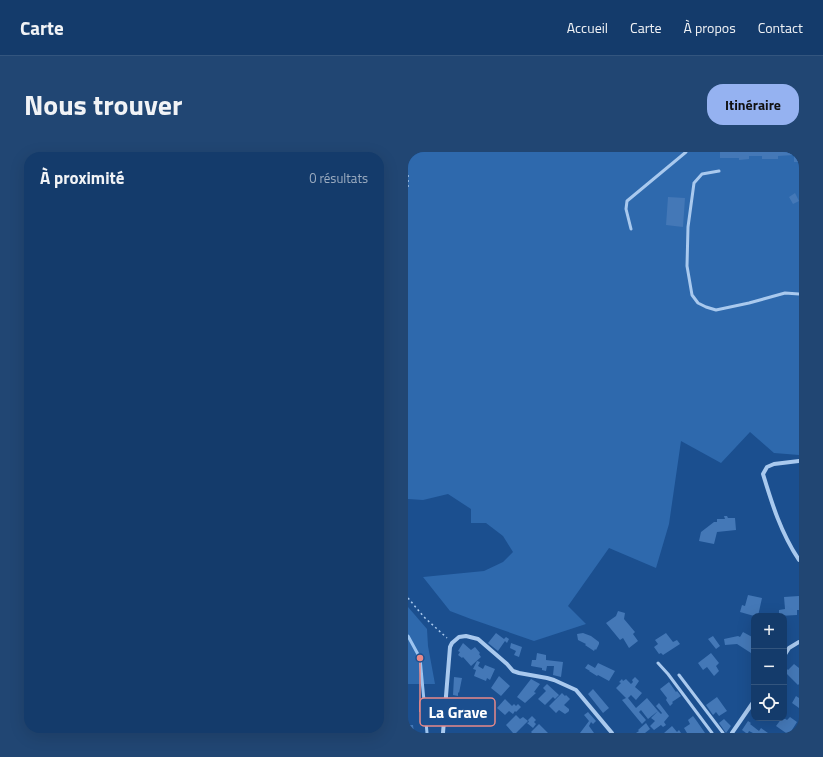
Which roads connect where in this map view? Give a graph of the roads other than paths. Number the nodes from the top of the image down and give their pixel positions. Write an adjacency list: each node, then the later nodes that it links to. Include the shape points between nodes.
1 (686, 152): 3 (lane, via 627,201 626,209)
2 (719, 171): 4 (lane, via 702,174 694,183 688,227 687,266 692,295 698,303 716,310 785,293)
3 (631, 229)
4 (799, 294)
5 (799, 461): 6 (street, via 774,464 767,467 763,474 777,517)
6 (799, 560)
7 (799, 642): 8 (street)
8 (787, 651)
9 (658, 663): 14 (lane)
10 (679, 675): 15 (lane)
11 (751, 704): 16 (street)
12 (443, 733): 13 (street, via 450,647 459,637 466,636 478,639 513,671 547,678 576,690)
13 (612, 733)
14 (712, 733)
15 (723, 733)
16 (732, 733)

